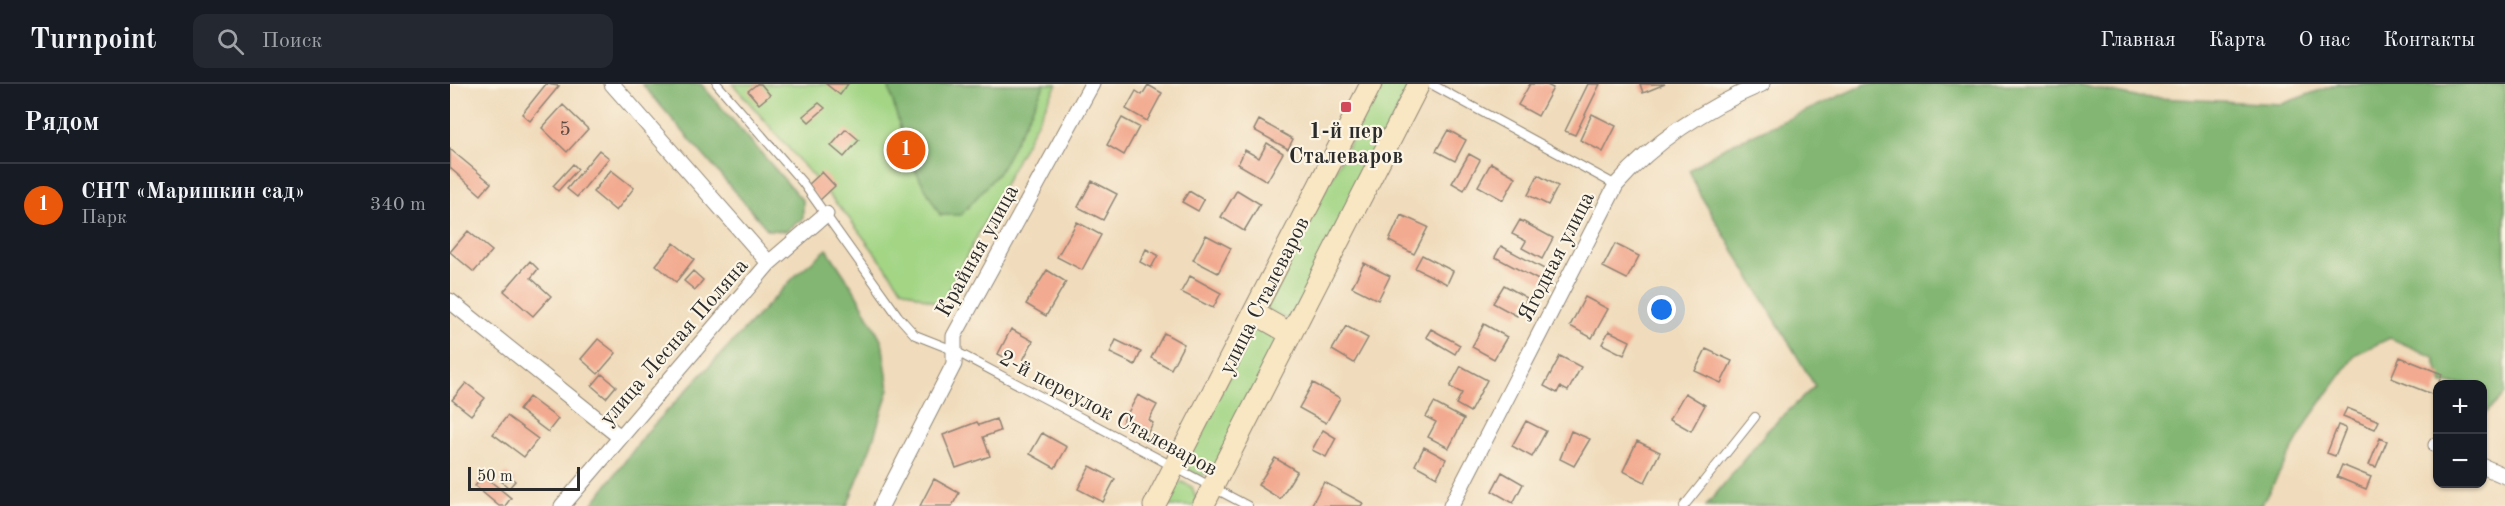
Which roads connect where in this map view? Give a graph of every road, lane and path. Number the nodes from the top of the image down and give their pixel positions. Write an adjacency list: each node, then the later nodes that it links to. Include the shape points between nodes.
1 (612, 84): 10 (street)
2 (717, 84): 9 (lane, 2-й переулок Сталеваров)
3 (1092, 84): 14 (street, Крайняя улица, via 954,336)
4 (1371, 84): 12 (main road, улица Сталеваров)
5 (1419, 84): 13 (main road, улица Сталеваров)
6 (1431, 84): 8 (lane)
7 (1762, 84): 8 (street, Ягодная улица, via 1690,120 1636,163)
8 (1616, 185): 26 (street, Ягодная улица)
9 (826, 214): 10 (street, улица Лесная Поляна); 14 (lane, 2-й переулок Сталеваров, via 915,335)
10 (769, 263): 16 (street, улица Лесная Поляна)
11 (450, 302): 16 (street)
12 (1254, 313): 13 (main road); 18 (main road, улица Сталеваров)
13 (1291, 334): 20 (main road, улица Сталеваров)
14 (953, 350): 18 (lane, 2-й переулок Сталеваров); 22 (street, Крайняя улица, via 954,364)
15 (1755, 417): 27 (lane)
16 (620, 437): 21 (street, улица Лесная Поляна)
17 (2487, 468): 19 (street)
18 (1174, 469): 20 (lane, 2-й переулок Сталеваров); 23 (main road, улица Сталеваров)
19 (2505, 476)
20 (1213, 487): 24 (main road, улица Сталеваров); 25 (lane, 2-й переулок Сталеваров)
21 (562, 506)
22 (881, 506)
23 (1154, 506)
24 (1203, 506)
25 (1248, 506)
26 (1451, 506)
27 (1684, 506)

